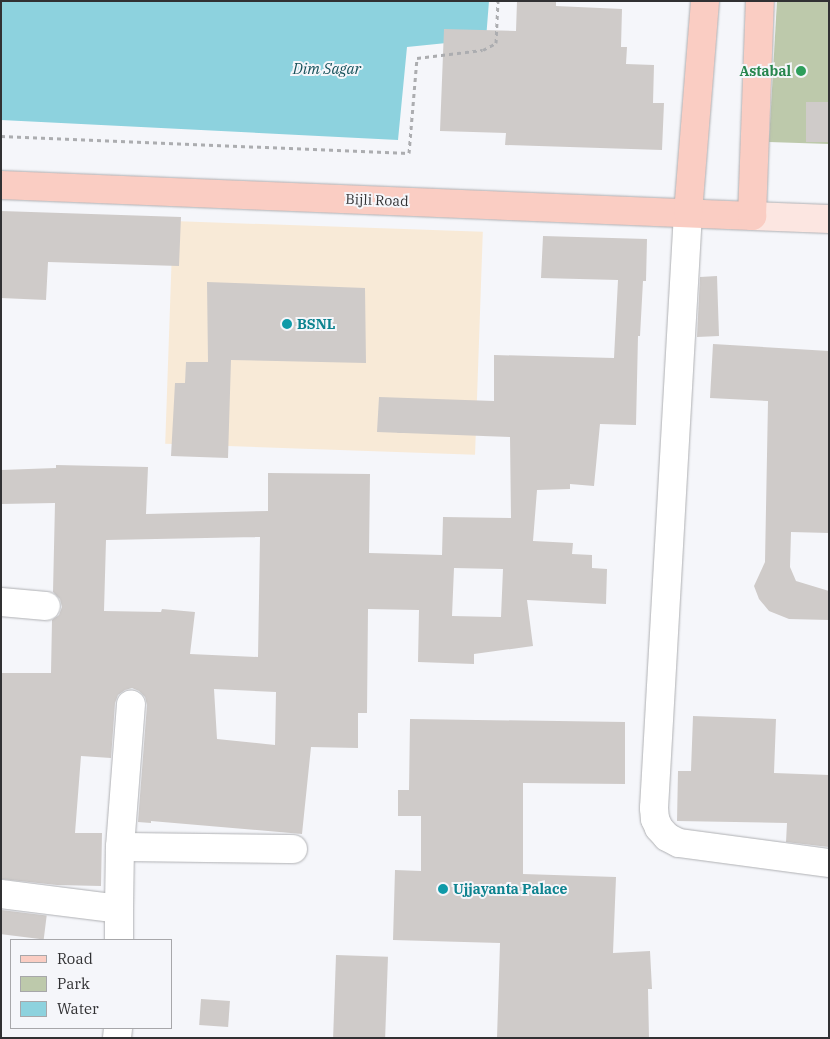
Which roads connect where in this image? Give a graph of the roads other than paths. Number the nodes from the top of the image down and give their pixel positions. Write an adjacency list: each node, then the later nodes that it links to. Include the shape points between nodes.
1 (705, 1): 4 (main road)
2 (760, 1): 5 (main road)
3 (1, 185): 4 (main road, Bijli Road)
4 (688, 213): 5 (main road, Bijli Road); 12 (street, via 655,819 667,837 679,843)
5 (752, 216): 6 (street)
6 (829, 219)
7 (1, 602): 8 (street)
8 (46, 606)
9 (131, 704): 10 (street)
10 (120, 847): 11 (street); 14 (street)
11 (293, 849)
12 (829, 863)
13 (1, 894): 14 (street)
14 (119, 909): 15 (street)
15 (118, 939)

